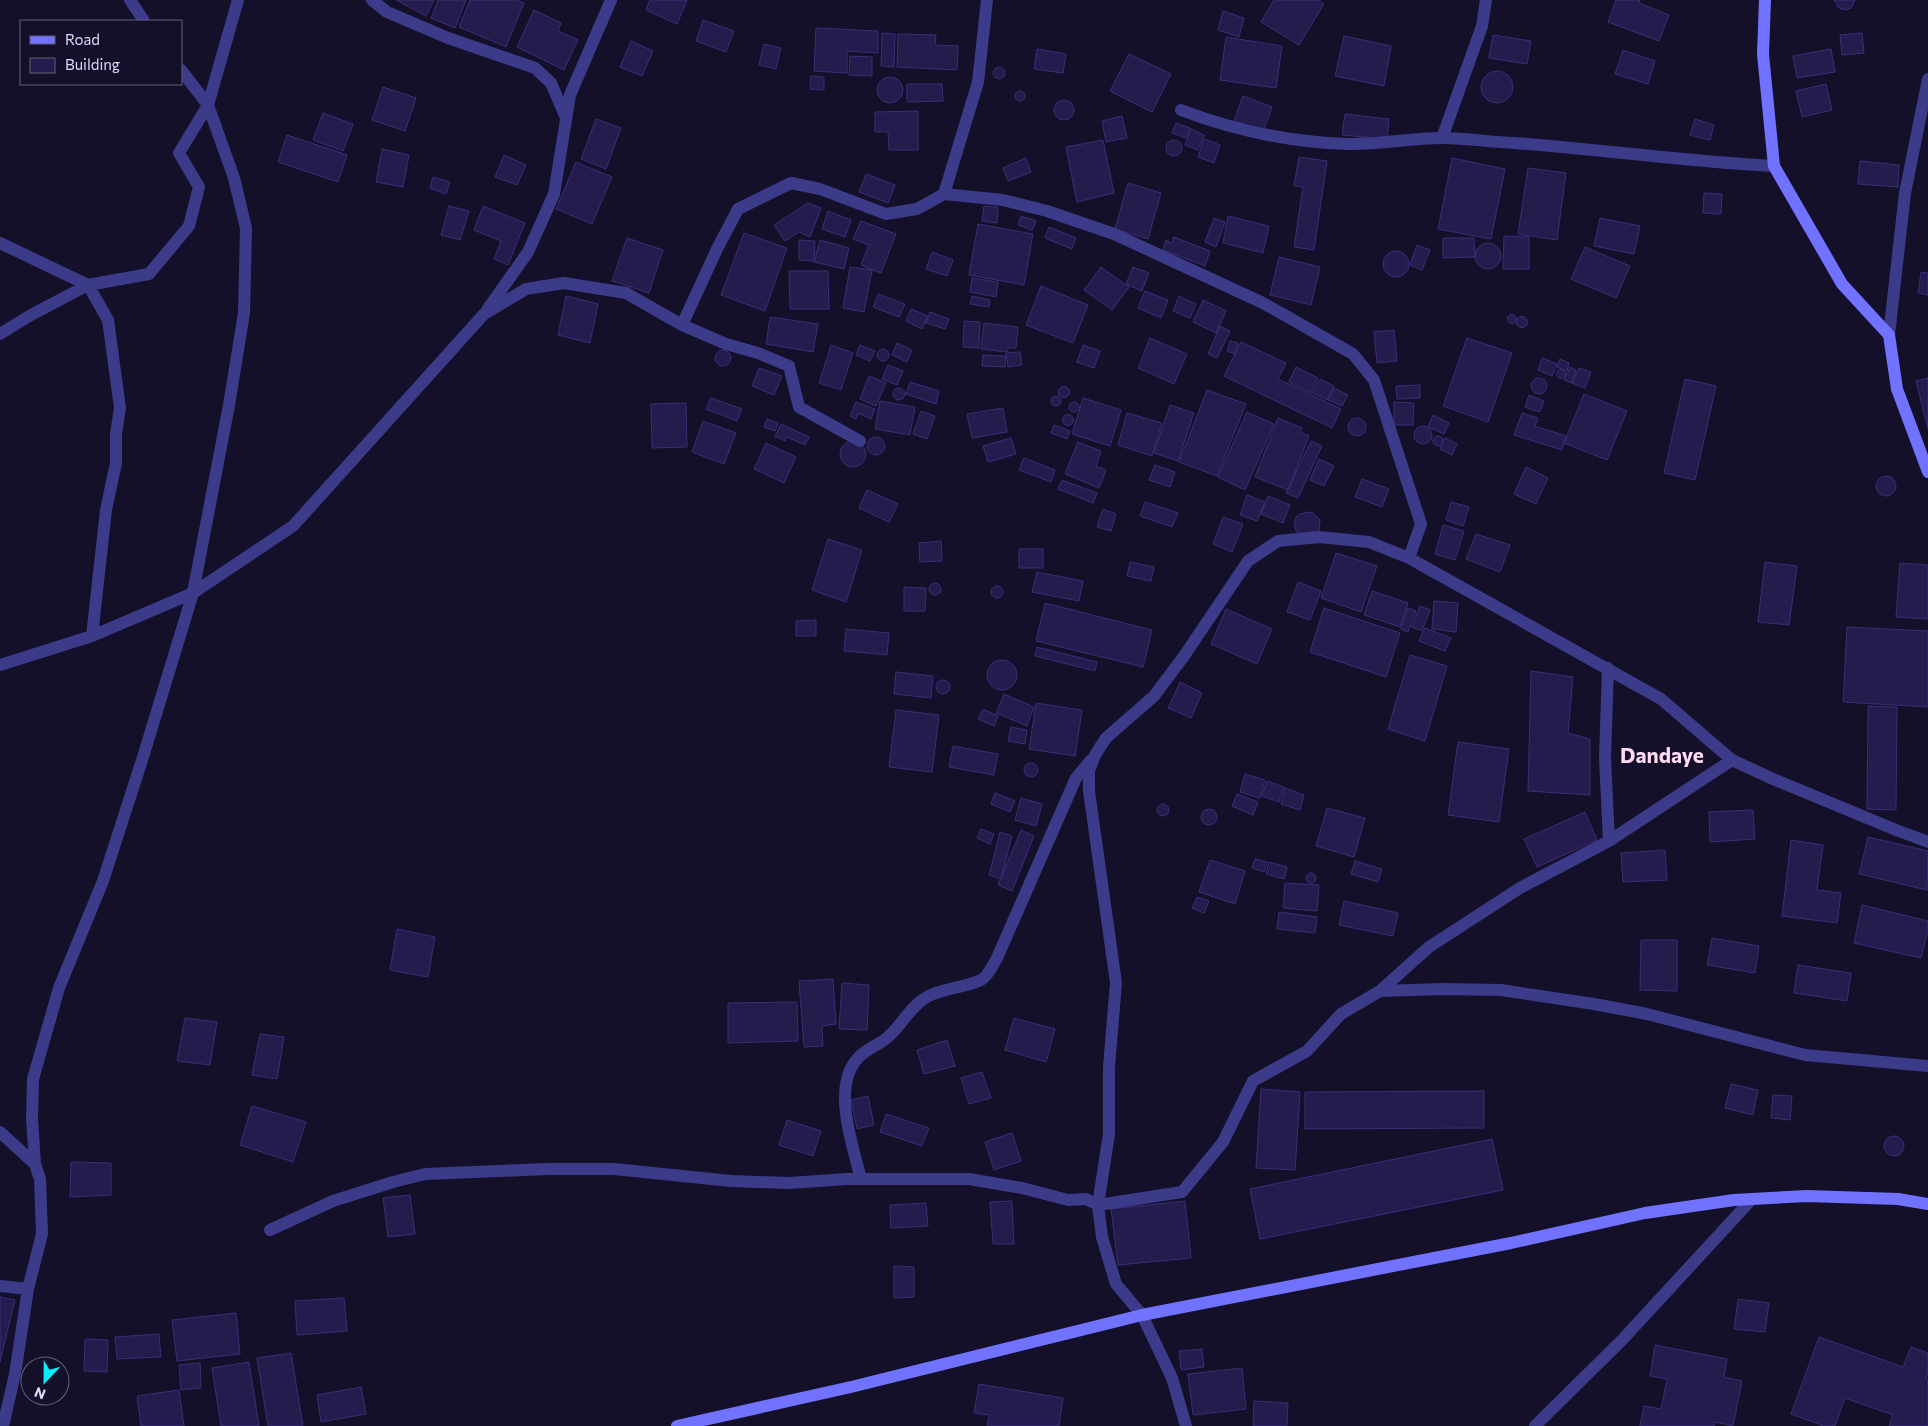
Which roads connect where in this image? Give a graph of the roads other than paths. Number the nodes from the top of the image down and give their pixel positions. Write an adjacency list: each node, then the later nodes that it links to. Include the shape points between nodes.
1 (130, 0): 8 (street)
2 (238, 0): 11 (street)
3 (372, 0): 13 (street, via 387,12 448,38 535,68 551,84)
4 (611, 0): 13 (street, via 570,95)
5 (986, 0): 16 (street, via 978,82)
6 (1486, 0): 14 (street, via 1482,26)
7 (1765, 0): 15 (street, via 1763,54)
8 (143, 20)
9 (182, 71): 11 (street)
10 (1928, 79): 22 (street, via 1905,193)
11 (208, 105): 18 (street, via 179,153 199,187 189,226 149,274); 26 (street, via 234,178 246,228 244,313)
12 (1181, 110): 14 (street, via 1213,122 1296,139 1383,144)
13 (566, 118): 19 (street, via 554,194 528,252)
14 (1442, 138): 15 (street)
15 (1774, 166): 22 (street, via 1842,284)
16 (944, 194): 20 (street, via 917,209 886,214 820,189 791,183 738,209); 25 (street, via 1003,200 1114,234 1263,303 1353,354 1374,380 1421,524)
17 (0, 243): 18 (street)
18 (88, 286): 21 (street); 27 (street, via 108,320 120,408 116,463 106,510)
19 (484, 314): 20 (street, via 526,289 564,283 626,293); 26 (street, via 293,526)
20 (682, 325): 23 (street, via 789,366 799,407)
21 (0, 334)
22 (1889, 335): 24 (street, via 1897,388)
23 (860, 441)
24 (1928, 472)
25 (1409, 558): 29 (street); 30 (street, via 1369,542 1319,537 1278,541 1248,561 1154,696 1106,738)
26 (193, 593): 27 (street); 37 (street, via 104,881 59,988 33,1079)
27 (92, 636): 28 (street)
28 (0, 665)
29 (1608, 668): 31 (street, via 1661,699); 32 (street, via 1605,758)
30 (1095, 755): 38 (street, via 1076,778 997,958 982,980 931,995 908,1013 889,1037 857,1058 848,1072 845,1084 848,1127); 41 (street, via 1089,771 1089,791 1116,983 1109,1067 1109,1134)
31 (1732, 760): 32 (street); 33 (street)
32 (1609, 841): 34 (street, via 1520,888 1429,947)
33 (1928, 842)
34 (1380, 992): 35 (street, via 1501,990 1646,1014 1805,1055); 41 (street, via 1341,1014 1307,1051 1253,1082 1223,1142 1182,1192)
35 (1928, 1066)
36 (0, 1132): 37 (street)
37 (35, 1164): 44 (street, via 40,1178 42,1234)
38 (861, 1179): 41 (street, via 969,1179 1068,1200 1086,1199); 42 (street, via 789,1183 731,1181 614,1169 425,1174 333,1201)
39 (1752, 1199): 40 (street, via 1807,1196 1898,1199); 45 (street, via 1645,1213); 49 (street, via 1623,1339)
40 (1928, 1204)
41 (1098, 1205): 45 (street, via 1102,1237 1116,1284)
42 (270, 1230)
43 (0, 1286): 44 (street)
44 (28, 1289): 46 (street)
45 (1142, 1316): 47 (street); 48 (street, via 1172,1378)
46 (3, 1426)
47 (678, 1426)
48 (1186, 1426)
49 (1535, 1426)

